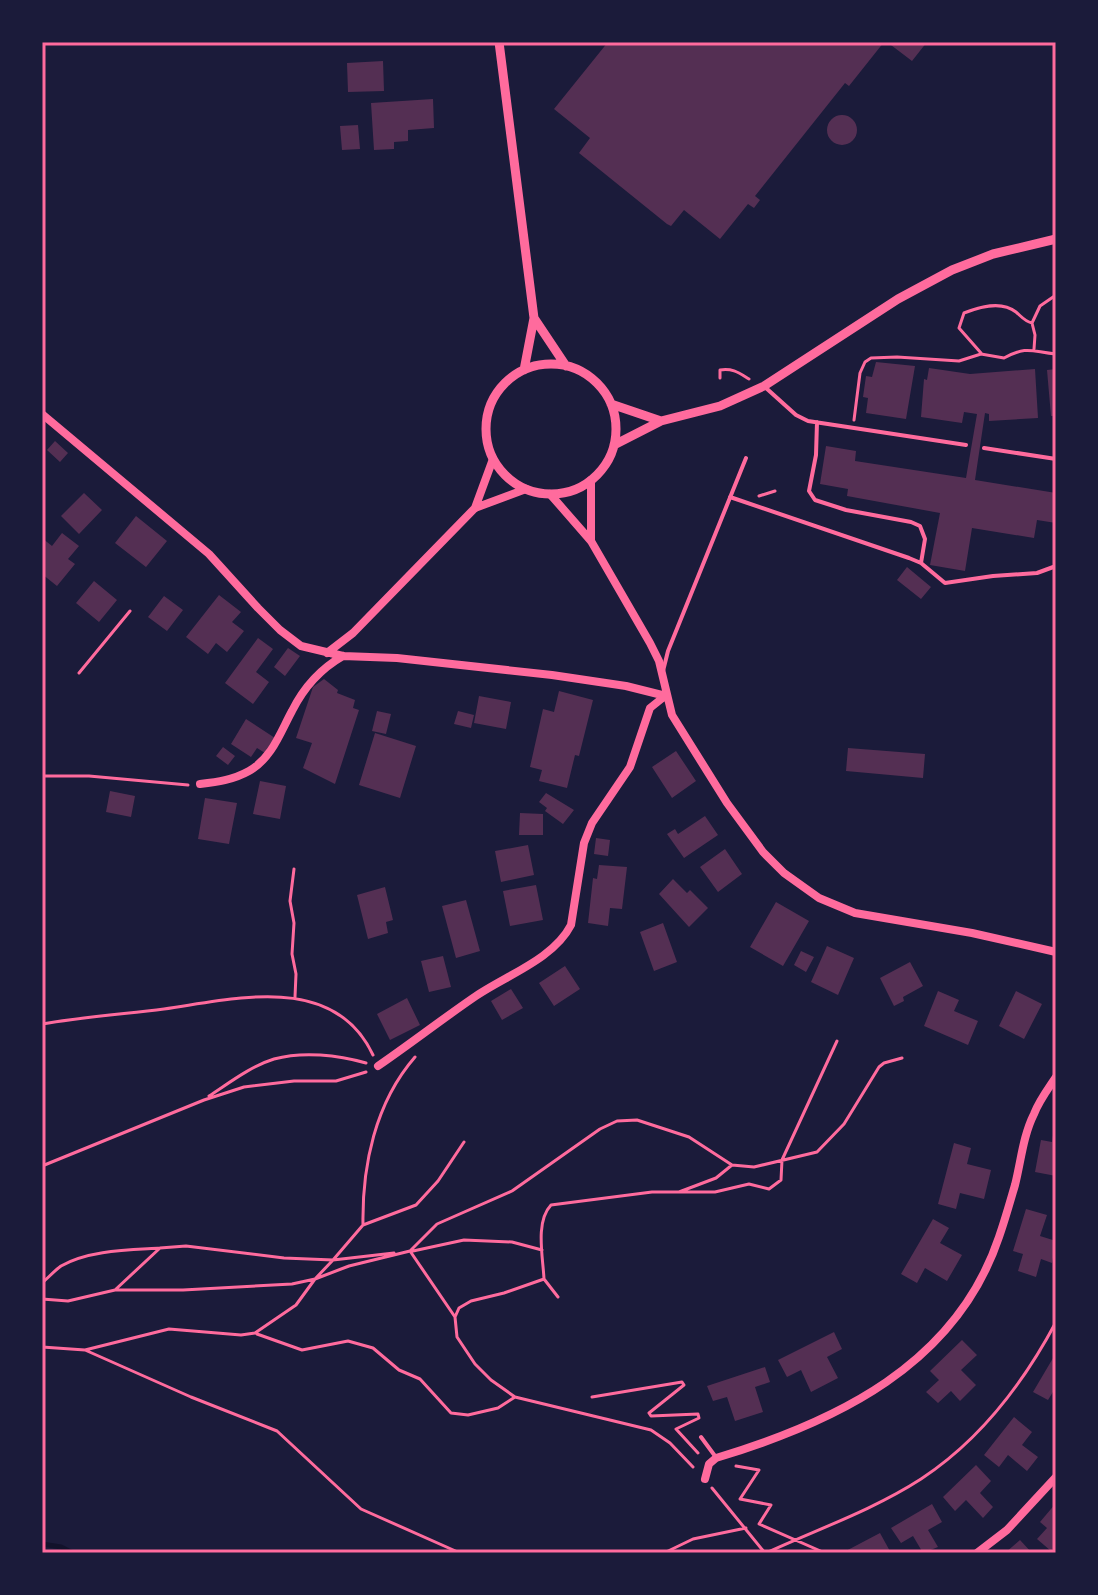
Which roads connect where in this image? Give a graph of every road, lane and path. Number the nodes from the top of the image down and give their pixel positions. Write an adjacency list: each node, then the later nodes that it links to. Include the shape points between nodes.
1 (499, 42): 4 (street)
2 (1056, 239): 12 (street, via 993,254 927,282)
3 (1056, 295): 5 (path, via 1040,306)
4 (534, 318): 9 (street); 10 (street)
5 (1032, 323): 6 (path); 7 (path, via 996,305 964,313 959,328)
6 (1034, 349): 7 (path, via 1004,358); 8 (path)
7 (981, 354): 17 (path, via 959,361 871,358 860,373)
8 (1056, 354)
9 (566, 366): 10 (street); 13 (street, via 596,382)
10 (524, 370): 22 (street, via 503,385 489,408 486,434)
11 (720, 378): 12 (path, via 720,370 733,370)
12 (764, 386): 15 (street, via 720,406); 16 (lane, via 796,415)
13 (611, 404): 15 (street); 18 (street)
14 (42, 414): 33 (street, via 209,554 280,630 301,646)
15 (661, 421): 18 (street)
16 (817, 422): 17 (lane); 30 (lane, via 809,491 815,500 920,526 925,539)
17 (853, 427): 19 (lane)
18 (614, 445): 24 (street)
19 (966, 445)
20 (984, 448): 23 (lane)
21 (746, 458): 27 (lane)
22 (493, 459): 25 (street); 28 (street)
23 (1056, 459)
24 (591, 480): 26 (street); 29 (street)
25 (526, 489): 26 (street); 28 (street)
26 (550, 494): 29 (street)
27 (730, 497): 30 (lane); 36 (lane)
28 (475, 508): 33 (street)
29 (591, 541): 36 (street, via 650,643)
30 (921, 563): 31 (lane, via 945,583 1037,573)
31 (1056, 566)
32 (130, 611): 35 (path)
33 (327, 653): 34 (street)
34 (343, 656): 37 (street, via 552,675); 39 (street, via 307,687 265,759 230,780)
35 (79, 673)
36 (662, 677): 37 (street)
37 (666, 696): 41 (street, via 672,715 727,803 763,852 802,888 855,913); 47 (street, via 650,708 630,767 588,833 567,933)
38 (42, 776): 39 (path)
39 (200, 784)
40 (294, 869): 42 (path, via 290,901)
41 (1056, 952)
42 (295, 998): 43 (path, via 223,999); 47 (path, via 343,1016 362,1036)
43 (42, 1024)
44 (837, 1041): 51 (path)
45 (416, 1056): 55 (path, via 392,1089 374,1139 363,1189)
46 (902, 1058): 51 (path, via 879,1067 844,1124 817,1152)
47 (378, 1066): 49 (path, via 336,1081 244,1087); 49 (path, via 344,1057 273,1059)
48 (1056, 1077): 76 (street, via 1033,1114 988,1267 936,1341 852,1406)
49 (204, 1100): 53 (path)
50 (464, 1142): 55 (path, via 416,1205)
51 (782, 1160): 52 (path, via 754,1167); 54 (path, via 781,1180 769,1189 749,1184)
52 (732, 1165): 54 (path, via 716,1178); 58 (path, via 689,1137 637,1120 617,1121 519,1187 437,1224)
53 (42, 1166)
54 (674, 1194): 57 (path, via 551,1205 542,1222)
55 (363, 1225): 59 (path)
56 (160, 1248): 59 (path); 62 (path, via 91,1256 61,1266); 63 (path)
57 (542, 1250): 58 (path, via 512,1242 464,1240); 61 (path)
58 (410, 1251): 59 (path); 60 (path); 66 (path)
59 (333, 1260): 60 (path)
60 (315, 1279): 63 (path); 68 (path, via 296,1305)
61 (544, 1279): 64 (path); 66 (path, via 464,1304)
62 (42, 1283)
63 (115, 1290): 65 (path, via 68,1301)
64 (558, 1297)
65 (42, 1299)
66 (455, 1317): 71 (path, via 462,1348)
67 (1056, 1322): 80 (path, via 1015,1387 953,1453 889,1497)
68 (255, 1333): 70 (path, via 169,1329); 71 (path, via 302,1350 348,1341 373,1348 399,1370 420,1379 451,1413 498,1408)
69 (42, 1347): 70 (path)
70 (85, 1350): 81 (path, via 277,1431 361,1509)
71 (515, 1397): 78 (path, via 651,1430)
72 (592, 1397): 73 (path, via 682,1382 649,1413)
73 (676, 1415): 74 (path); 74 (path, via 699,1418)
74 (676, 1429): 76 (path)
75 (701, 1437): 76 (lane)
76 (713, 1461): 78 (street); 80 (path, via 725,1468 729,1464 759,1470 740,1499 771,1505 759,1524)
77 (1056, 1477): 85 (street, via 1007,1530)
78 (705, 1479): 79 (path)
79 (746, 1528): 82 (path, via 693,1539); 83 (path)
80 (796, 1540): 83 (path); 84 (path)
81 (460, 1553)
82 (664, 1553)
83 (765, 1553)
84 (825, 1553)
85 (977, 1553)

